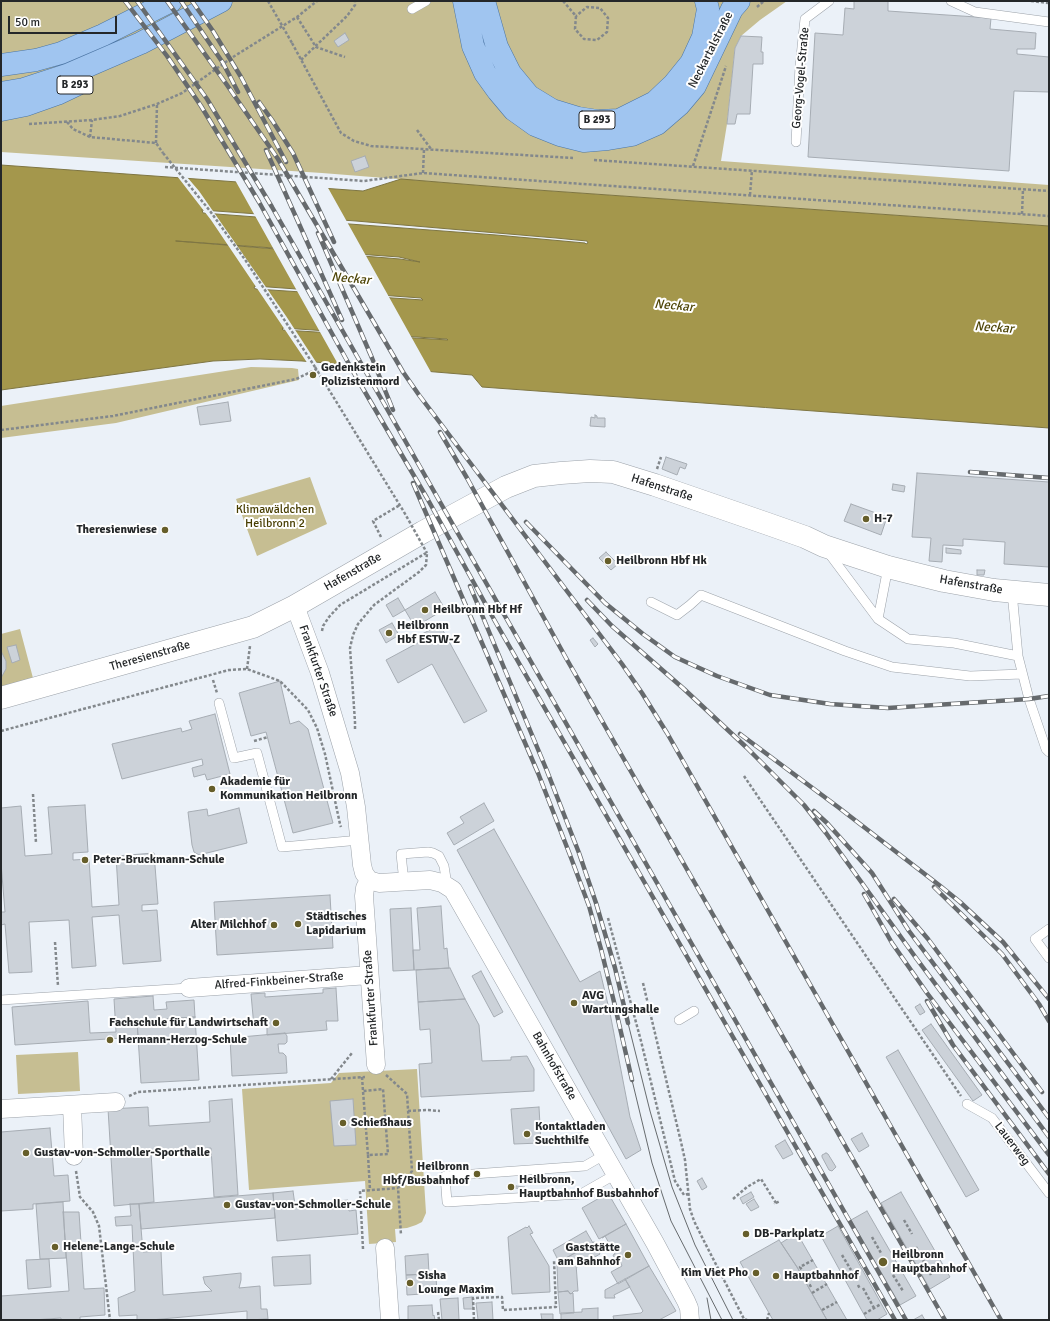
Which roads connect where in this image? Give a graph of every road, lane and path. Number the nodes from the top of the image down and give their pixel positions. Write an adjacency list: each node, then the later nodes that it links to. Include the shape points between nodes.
1 (171, 1): 26 (main road, via 62,53)
2 (221, 1): 21 (main road, B 293)
3 (268, 1): 24 (path, bridge)
4 (317, 1): 19 (path)
5 (355, 1): 22 (path, via 347,16)
6 (426, 1): 17 (lane)
7 (464, 1): 16 (main road, Neckartalstraße, via 474,46 485,73 514,110 535,125 584,141 632,135 658,124 695,86 732,9)
8 (484, 1): 10 (main road, Neckartalstraße / B 293, via 497,47 510,73 530,96 552,110 598,121 619,120 655,102 674,84 691,63 702,37 708,9)
9 (563, 1): 18 (path)
10 (706, 1)
11 (764, 1): 16 (path)
12 (829, 1): 35 (lane, Georg-Vogel-Straße, via 805,18)
13 (951, 1): 20 (lane, via 975,12)
14 (1031, 1): 15 (path)
15 (1049, 3)
16 (747, 5)
17 (412, 9)
18 (576, 16): 18 (path, via 575,29 584,39 597,40 607,32 608,18 600,8 587,7)
19 (297, 17): 22 (path); 28 (path, via 182,93)
20 (1049, 22)
21 (141, 43): 27 (main road, via 67,75); 29 (main road, B 293, via 102,72 57,94 26,105)
22 (316, 47): 23 (path); 24 (path)
23 (345, 57)
24 (301, 60): 37 (path, via 341,133 354,141 371,146)
25 (728, 60): 41 (path)
26 (1, 65)
27 (1, 93)
28 (157, 104): 30 (path, via 120,116); 36 (path)
29 (1, 110)
30 (92, 120): 31 (path); 34 (path)
31 (66, 122): 32 (path); 34 (path, via 73,129)
32 (23, 124)
33 (418, 130): 38 (path)
34 (90, 136): 36 (path)
35 (796, 142)
36 (156, 143): 50 (path, bridge, via 210,211)
37 (424, 149): 38 (path); 44 (path)
38 (431, 149): 39 (path)
39 (579, 159)
40 (586, 159): 41 (path)
41 (693, 166): 43 (path)
42 (165, 167): 44 (path, via 364,181)
43 (752, 169): 45 (path); 47 (path)
44 (423, 173): 47 (path)
45 (1023, 189): 46 (path); 48 (path)
46 (1049, 191)
47 (750, 195): 48 (path)
48 (1022, 214): 49 (path)
49 (1049, 216)
50 (316, 368): 51 (path, via 296,379 113,416); 56 (path)
51 (1, 430)
52 (661, 457): 54 (path)
53 (651, 467): 54 (path)
54 (657, 469): 55 (path)
55 (664, 472)
56 (400, 505): 59 (path, via 373,521); 61 (path, bridge)
57 (418, 523): 58 (path)
58 (412, 526)
59 (383, 541)
60 (824, 546): 62 (main road, Hafenstraße); 66 (main road, Hafenstraße, via 768,524 613,472 561,472 534,476 506,487 422,532); 67 (lane)
61 (427, 553): 68 (path, via 340,604 323,626 322,636); 73 (path, via 426,565 420,572 374,605 358,624 353,635 350,648 354,735)
62 (888, 567): 63 (main road, Hafenstraße, via 944,581); 67 (lane)
63 (1012, 592): 64 (main road, Hafenstraße); 69 (lane)
64 (1049, 595)
65 (652, 602): 70 (lane, via 677,615 701,595 892,667 970,676)
66 (295, 606): 68 (street, Frankfurter Straße); 71 (main road, Theresienstraße, via 253,627)
67 (878, 619): 69 (lane, via 908,639 954,643)
68 (308, 640): 73 (street, Frankfurter Straße)
69 (1018, 656): 70 (lane)
70 (1022, 674): 74 (lane)
71 (1, 698)
72 (219, 703): 77 (lane, via 234,758 257,753 282,847)
73 (343, 751): 77 (street, Frankfurter Straße, via 353,790)
74 (1049, 752)
75 (744, 776): 99 (path)
76 (33, 794): 78 (path)
77 (360, 840): 79 (street, Frankfurter Straße, via 363,868)
78 (36, 843)
79 (369, 880): 80 (street, via 379,883); 86 (street, Frankfurter Straße, via 364,896)
80 (404, 882): 81 (street, via 430,880); 81 (lane, via 401,854 428,852 439,856)
81 (448, 885): 106 (street, Bahnhofstraße)
82 (608, 918): 113 (path, via 675,1181 684,1195)
83 (1049, 929): 85 (lane, via 1034,939)
84 (55, 942): 89 (path)
85 (1049, 958)
86 (369, 975): 88 (street, Alfred-Finkbeiner-Straße); 94 (street, Frankfurter Straße)
87 (643, 983): 113 (path, via 682,1142)
88 (189, 988): 89 (lane)
89 (58, 996): 90 (lane)
90 (1, 1000)
91 (694, 1012): 92 (lane)
92 (678, 1020)
93 (352, 1053): 96 (path)
94 (376, 1071): 95 (path); 102 (path, via 407,1094)
95 (362, 1077): 96 (path); 97 (path)
96 (331, 1079): 98 (path, via 138,1092)
97 (363, 1090): 108 (path); 108 (path, via 383,1089 388,1154)
98 (116, 1102): 100 (street)
99 (967, 1104): 112 (lane, Lauerweg, via 992,1118)
100 (72, 1105): 101 (street); 107 (street)
101 (1, 1109)
102 (408, 1111): 103 (path); 110 (path, via 412,1171)
103 (440, 1111)
104 (574, 1124): 105 (path)
105 (540, 1125)
106 (604, 1155): 109 (street, Bahnhofstraße); 109 (lane, via 585,1166 445,1176 447,1202 582,1194)
107 (74, 1156): 142 (path, via 80,1196 93,1212 99,1226)
108 (368, 1156): 111 (path)
109 (616, 1174): 146 (street, Bahnhofstraße, via 686,1301)
110 (398, 1188): 111 (path); 118 (path)
111 (370, 1190): 122 (path, via 360,1191)
112 (1049, 1193)
113 (688, 1194): 147 (path, via 694,1221)
114 (733, 1199): 115 (path, via 761,1179 775,1204)
115 (780, 1201)
116 (904, 1220): 117 (path)
117 (912, 1234)
118 (401, 1235)
119 (872, 1237): 123 (path)
120 (916, 1247): 129 (path)
121 (385, 1248): 143 (street)
122 (363, 1249)
123 (881, 1253)
124 (842, 1255): 127 (path)
125 (554, 1260): 145 (path, via 556,1307 503,1310 502,1297 473,1298)
126 (813, 1260): 132 (path, via 800,1267)
127 (851, 1270)
128 (893, 1275): 134 (path)
129 (931, 1275)
130 (827, 1284): 133 (path)
131 (858, 1285): 137 (path)
132 (811, 1287)
133 (812, 1292)
134 (903, 1292)
135 (837, 1302): 138 (path)
136 (881, 1304): 137 (path)
137 (874, 1308): 141 (path)
138 (822, 1310)
139 (438, 1312): 144 (path)
140 (769, 1313): 148 (path)
141 (864, 1314)
142 (110, 1320)
143 (390, 1320)
144 (439, 1320)
145 (474, 1320)
146 (690, 1320)
147 (745, 1320)
148 (768, 1320)

